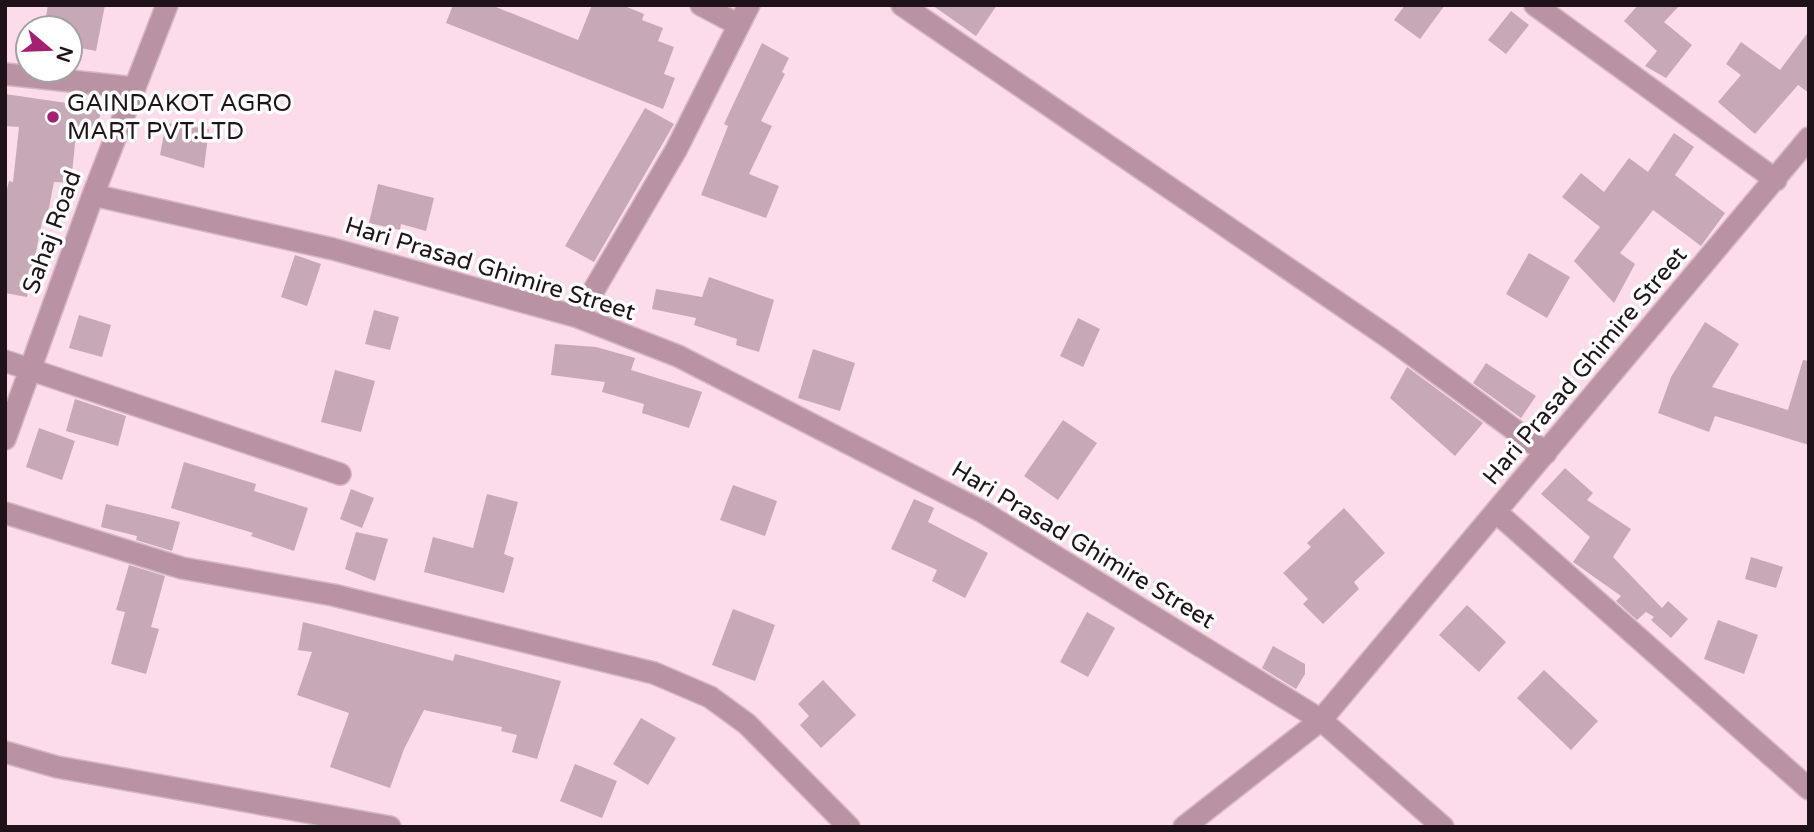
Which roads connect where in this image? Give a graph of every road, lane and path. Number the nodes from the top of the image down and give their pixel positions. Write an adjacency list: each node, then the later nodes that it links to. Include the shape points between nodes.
1 (167, 5): 8 (street, Sahaj Road)
2 (701, 5): 6 (street)
3 (749, 5): 6 (street)
4 (902, 5): 16 (street, via 1391,339)
5 (1535, 5): 10 (street)
6 (739, 25): 12 (street, via 676,150)
7 (5, 74): 8 (street)
8 (135, 88): 11 (street, Sahaj Road)
9 (1809, 138): 10 (street, Hari Prasad Ghimire Street)
10 (1776, 180): 16 (street, Hari Prasad Ghimire Street)
11 (93, 195): 12 (street, Hari Prasad Ghimire Street, via 333,249); 14 (street, Sahaj Road)
12 (578, 317): 20 (street, Hari Prasad Ghimire Street, via 690,362 982,512)
13 (5, 361): 14 (street)
14 (30, 367): 15 (street, Sahaj Road); 17 (street)
15 (5, 439)
16 (1546, 453): 18 (street, Hari Prasad Ghimire Street)
17 (340, 474)
18 (1496, 512): 20 (street, Hari Prasad Ghimire Street); 22 (street)
19 (5, 513): 24 (street, via 182,568 333,595 654,673 710,697 747,724)
20 (1321, 720): 25 (street); 26 (street)
21 (5, 752): 23 (street, via 57,767)
22 (1809, 789)
23 (390, 827)
24 (849, 827)
25 (1184, 827)
26 (1443, 827)

